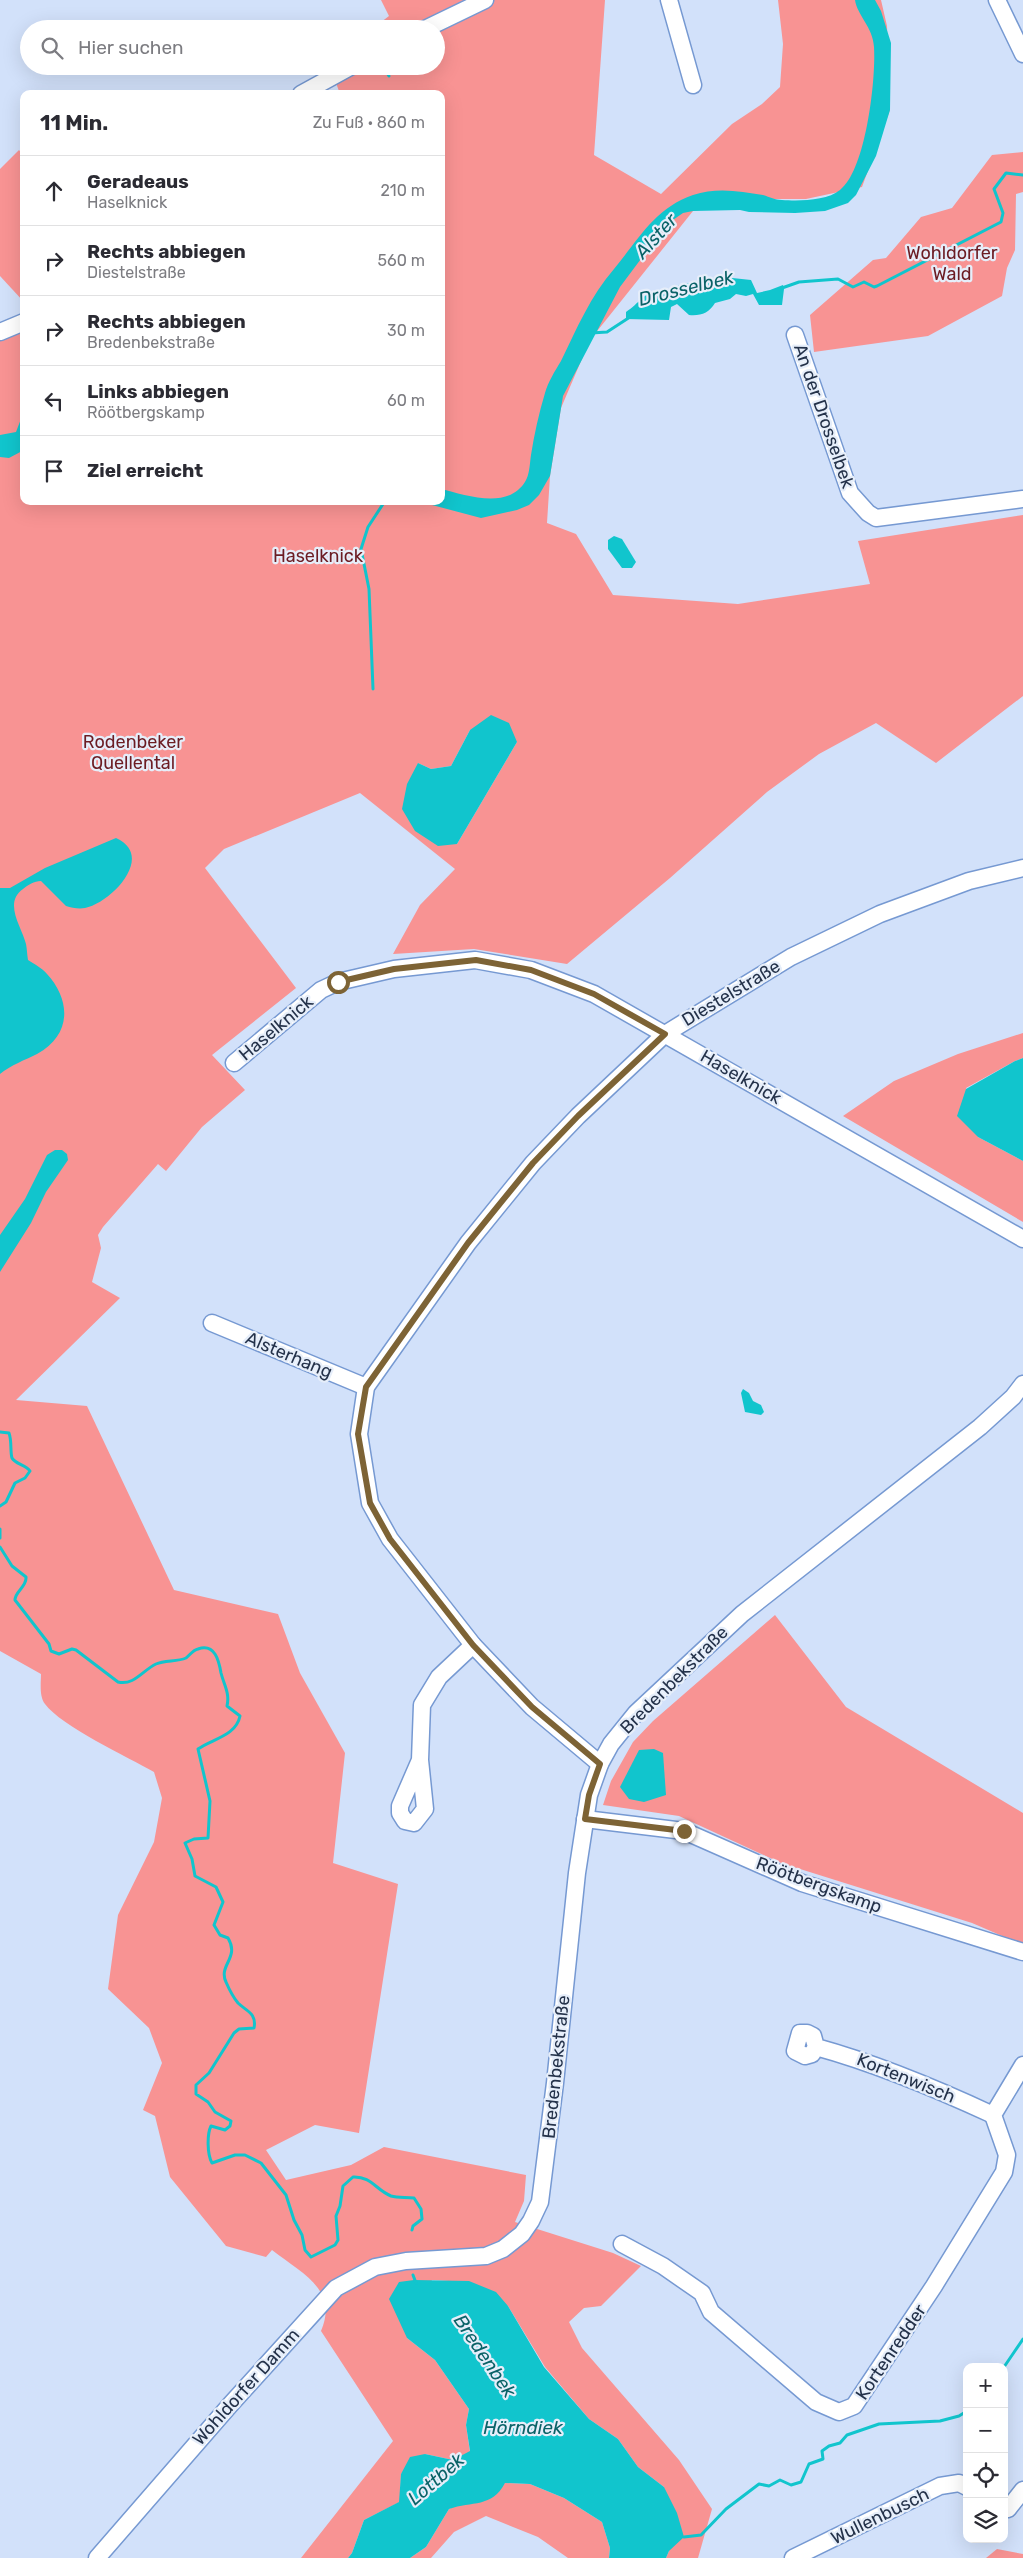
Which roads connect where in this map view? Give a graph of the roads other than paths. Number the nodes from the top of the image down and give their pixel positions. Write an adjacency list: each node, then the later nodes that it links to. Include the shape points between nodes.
1 (484, 0): 4 (street)
2 (669, 0): 7 (street)
3 (997, 0): 5 (street)
4 (443, 20)
5 (1023, 54)
6 (336, 75): 8 (street)
7 (693, 85)
8 (308, 90)
9 (20, 324): 10 (street)
10 (0, 332)
11 (796, 335): 12 (street, An der Drosselbek, via 850,494 868,513 876,518)
12 (1023, 499)
13 (1023, 868): 14 (street, Diestelstraße, via 969,881 880,914 791,957)
14 (665, 1034): 15 (street, Haselknick, via 594,994 531,970 476,960 394,969 338,982 297,1008); 16 (street, Haselknick); 19 (street, Diestelstraße, via 533,1163 468,1243)
15 (234, 1063)
16 (1023, 1239)
17 (212, 1323): 19 (street, Alsterhang)
18 (1023, 1384): 22 (street, Bredenbekstraße, via 980,1427 742,1614 636,1713 611,1744)
19 (366, 1387): 20 (street, Diestelstraße, via 358,1434 370,1503 390,1539)
20 (473, 1645): 21 (street, via 438,1677 422,1705); 22 (street, Diestelstraße, via 532,1707)
21 (420, 1760)
22 (600, 1764): 23 (street, Bredenbekstraße)
23 (585, 1819): 24 (street, Röötbergskamp, via 684,1831 802,1882); 29 (street, Bredenbekstraße, via 540,2202 522,2234 503,2249 486,2256)
24 (1023, 1952)
25 (816, 2047): 27 (street, Kortenwisch, via 858,2058)
26 (1023, 2065): 27 (street)
27 (993, 2115): 28 (street, Kortenredder, via 1007,2155 1004,2172 860,2399 854,2406 839,2412 816,2402 711,2312 702,2293 663,2266)
28 (622, 2244)
29 (423, 2260): 33 (street, Wohldorfer Damm, via 376,2267 336,2288)
30 (963, 2486): 34 (street, Wullenbusch, via 940,2486)
31 (1023, 2490): 32 (street)
32 (1008, 2506)
33 (97, 2558)
34 (793, 2558)

